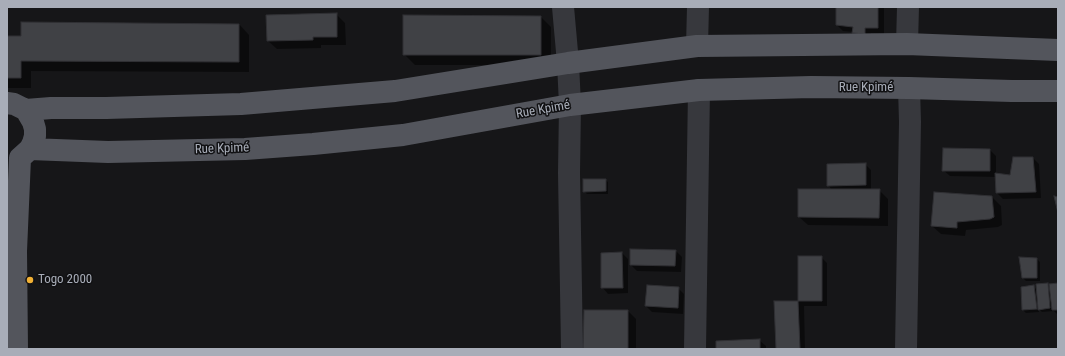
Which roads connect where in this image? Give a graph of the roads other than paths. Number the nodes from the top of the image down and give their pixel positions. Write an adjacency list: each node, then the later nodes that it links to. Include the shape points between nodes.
1 (564, 7): 7 (street)
2 (698, 7): 5 (street)
3 (908, 7): 4 (street)
4 (907, 44): 5 (main road); 6 (main road)
5 (697, 46): 7 (main road)
6 (1058, 50)
7 (568, 63): 11 (street); 12 (main road, via 395,91 344,96 241,104 114,108)
8 (909, 88): 9 (main road, Rue Kpimé); 10 (main road, Rue Kpimé); 17 (street)
9 (699, 90): 11 (main road, Rue Kpimé); 16 (street)
10 (1058, 91)
11 (570, 105): 13 (main road, Rue Kpimé, via 403,135 313,144); 15 (street)
12 (16, 106): 13 (main road, via 33,122 35,129 35,136)
13 (19, 157): 14 (main road, via 16,251)
14 (17, 349)
15 (572, 349)
16 (695, 349)
17 (906, 349)

